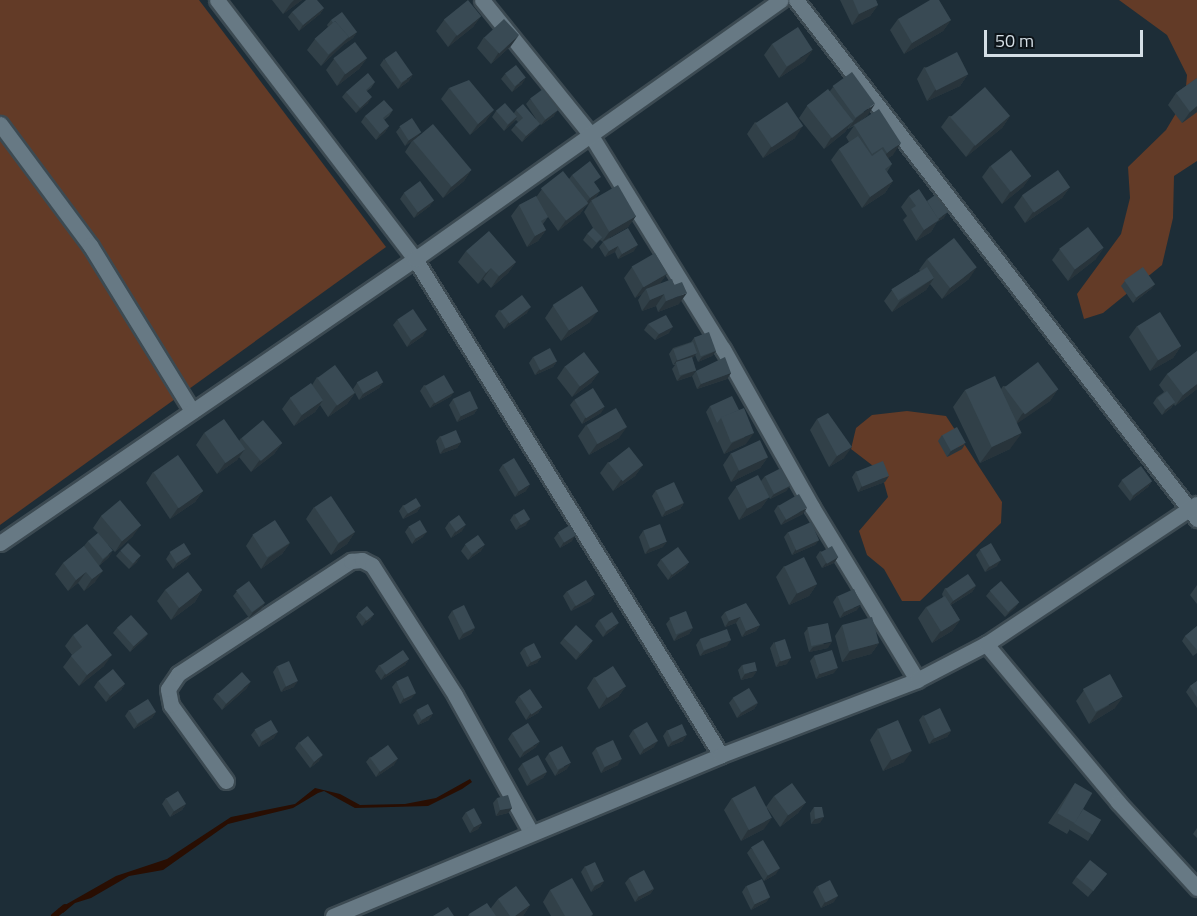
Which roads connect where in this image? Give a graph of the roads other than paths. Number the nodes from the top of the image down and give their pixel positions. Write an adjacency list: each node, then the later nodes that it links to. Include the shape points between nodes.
1 (217, 0): 7 (street)
2 (482, 0): 6 (street)
3 (780, 0): 6 (street)
4 (796, 0): 9 (street)
5 (0, 124): 8 (street, via 90,245)
6 (590, 134): 7 (street); 12 (street, via 723,350)
7 (415, 259): 8 (street); 13 (street)
8 (192, 411): 10 (street)
9 (1195, 511): 11 (street)
10 (0, 543)
11 (986, 644): 12 (street); 16 (street, via 1118,802)
12 (917, 680): 13 (street)
13 (721, 755): 15 (street)
14 (226, 781): 15 (street, via 171,705 168,689 178,674 351,561 362,560 372,565 454,695)
15 (531, 832): 17 (street)
16 (1197, 888)
17 (333, 916)

